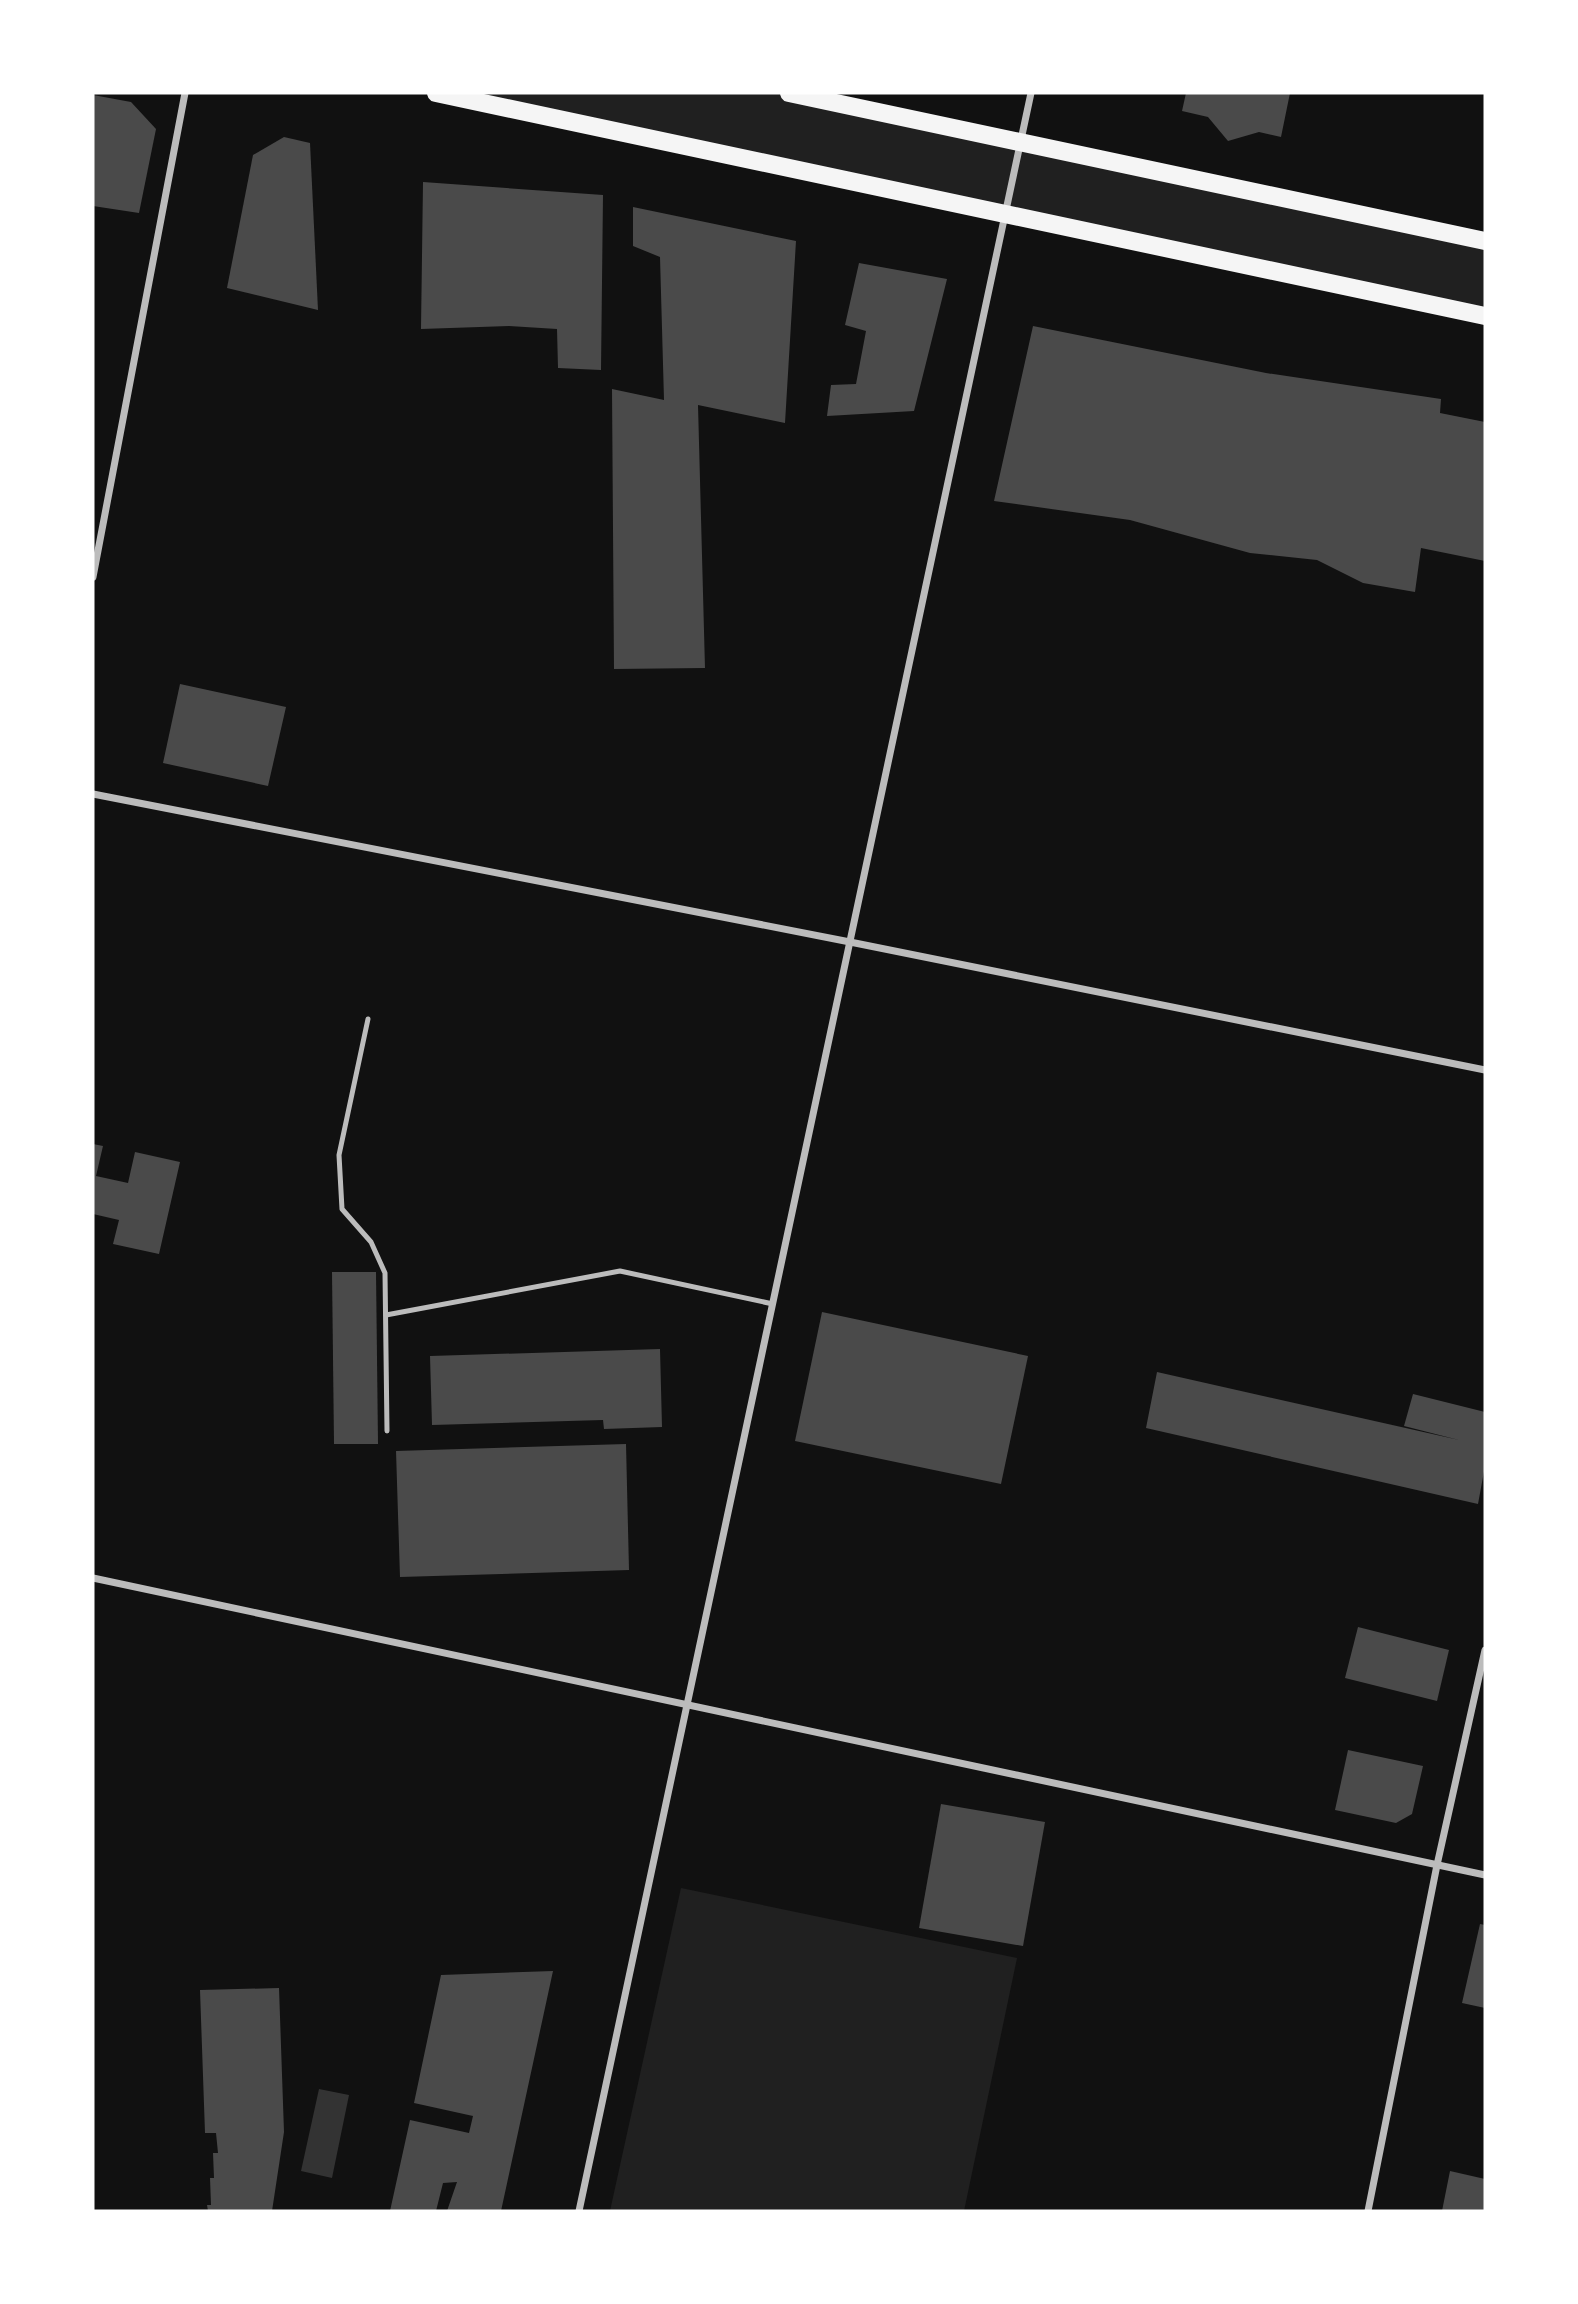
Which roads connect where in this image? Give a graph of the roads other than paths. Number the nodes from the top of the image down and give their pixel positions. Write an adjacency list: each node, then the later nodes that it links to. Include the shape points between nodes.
1 (185, 93): 9 (street)
2 (436, 93): 6 (main road)
3 (789, 93): 5 (main road)
4 (1031, 93): 5 (street)
5 (1021, 142): 6 (street); 7 (main road)
6 (1006, 214): 8 (main road); 11 (street)
7 (1485, 241)
8 (1485, 316)
9 (93, 577)
10 (93, 794): 11 (street)
11 (850, 942): 13 (street); 14 (street)
12 (368, 1019): 15 (lane, via 339,1155 342,1209 371,1242 385,1273)
13 (1485, 1070)
14 (773, 1304): 15 (lane, via 620,1271); 19 (street)
15 (386, 1315): 16 (lane)
16 (387, 1431)
17 (93, 1578): 19 (street)
18 (1485, 1650): 20 (street)
19 (687, 1704): 20 (street); 22 (street)
20 (1437, 1865): 21 (street); 23 (street)
21 (1485, 1875)
22 (579, 2211)
23 (1368, 2211)

